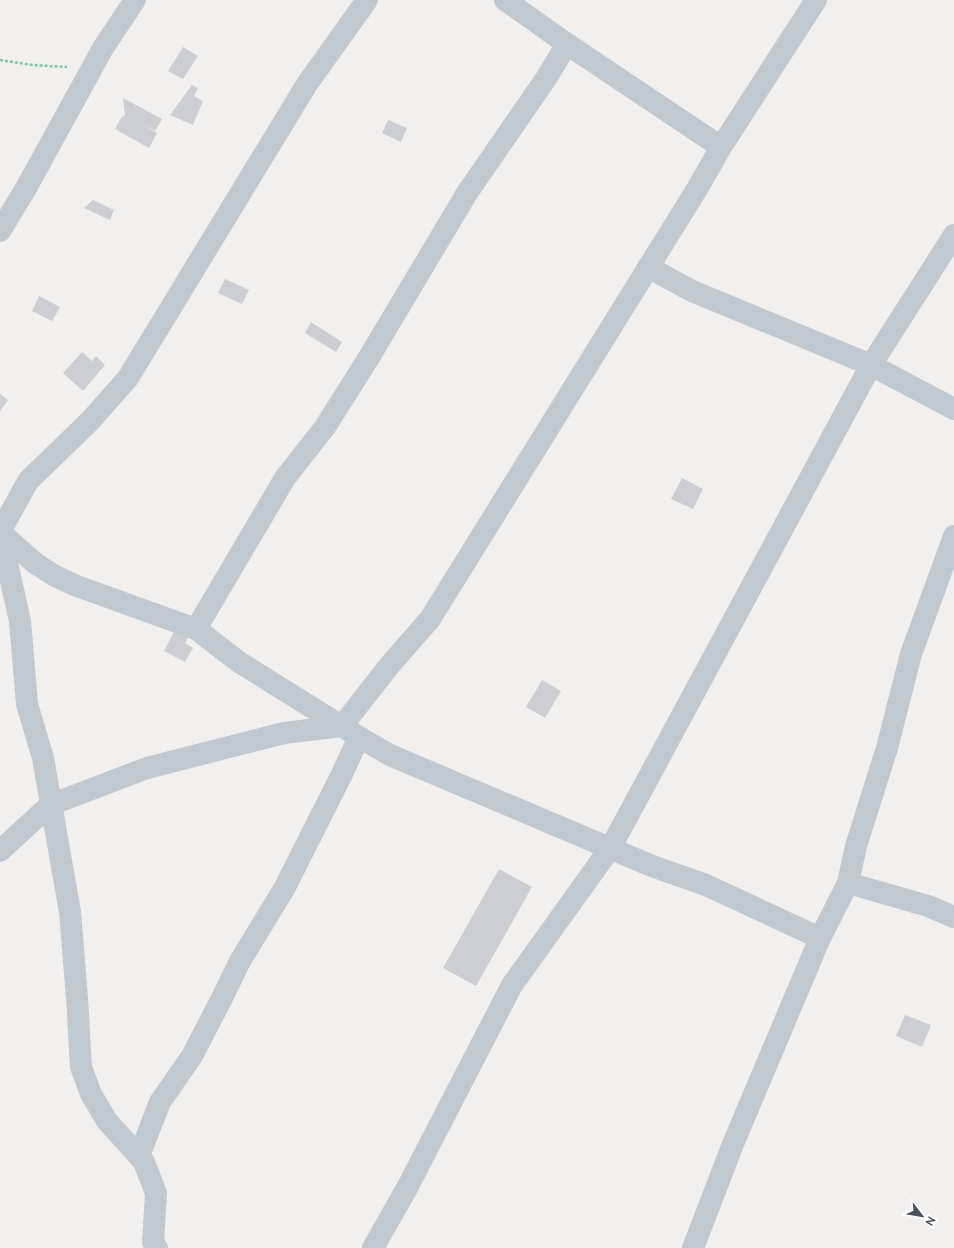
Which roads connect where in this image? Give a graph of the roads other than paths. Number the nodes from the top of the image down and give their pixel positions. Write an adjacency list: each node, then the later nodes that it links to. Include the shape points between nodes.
1 (135, 0): 7 (street, via 103,48)
2 (367, 0): 12 (street, via 307,84 128,378 90,421 28,481)
3 (505, 0): 5 (street)
4 (816, 0): 6 (street)
5 (567, 44): 6 (street); 14 (street, via 467,193 325,427 285,478)
6 (721, 147): 9 (street)
7 (0, 231)
8 (954, 235): 10 (street)
9 (648, 267): 10 (street, via 692,291); 15 (street, via 430,619 389,666)
10 (871, 365): 11 (street); 17 (street)
11 (954, 409)
12 (0, 532): 14 (street, via 35,563 55,576); 16 (street, via 20,621 27,704 43,758)
13 (954, 536): 19 (street, via 911,654 887,748 856,846)
14 (196, 629): 15 (street, via 239,662)
15 (350, 731): 16 (street, via 284,733 147,768); 17 (street, via 390,755); 22 (street, via 339,780 284,890 240,961 192,1056 160,1102)
16 (50, 804): 18 (street); 22 (street, via 70,912 81,1067 91,1094 107,1121)
17 (611, 847): 21 (street, via 652,866 706,885); 25 (street, via 512,985 407,1188)
18 (0, 851)
19 (848, 883): 20 (street, via 928,906); 21 (street)
20 (954, 917)
21 (820, 938): 23 (street, via 733,1144)
22 (139, 1156): 24 (street, via 144,1162 156,1193 153,1242)
23 (696, 1247)
24 (157, 1248)
25 (373, 1248)

